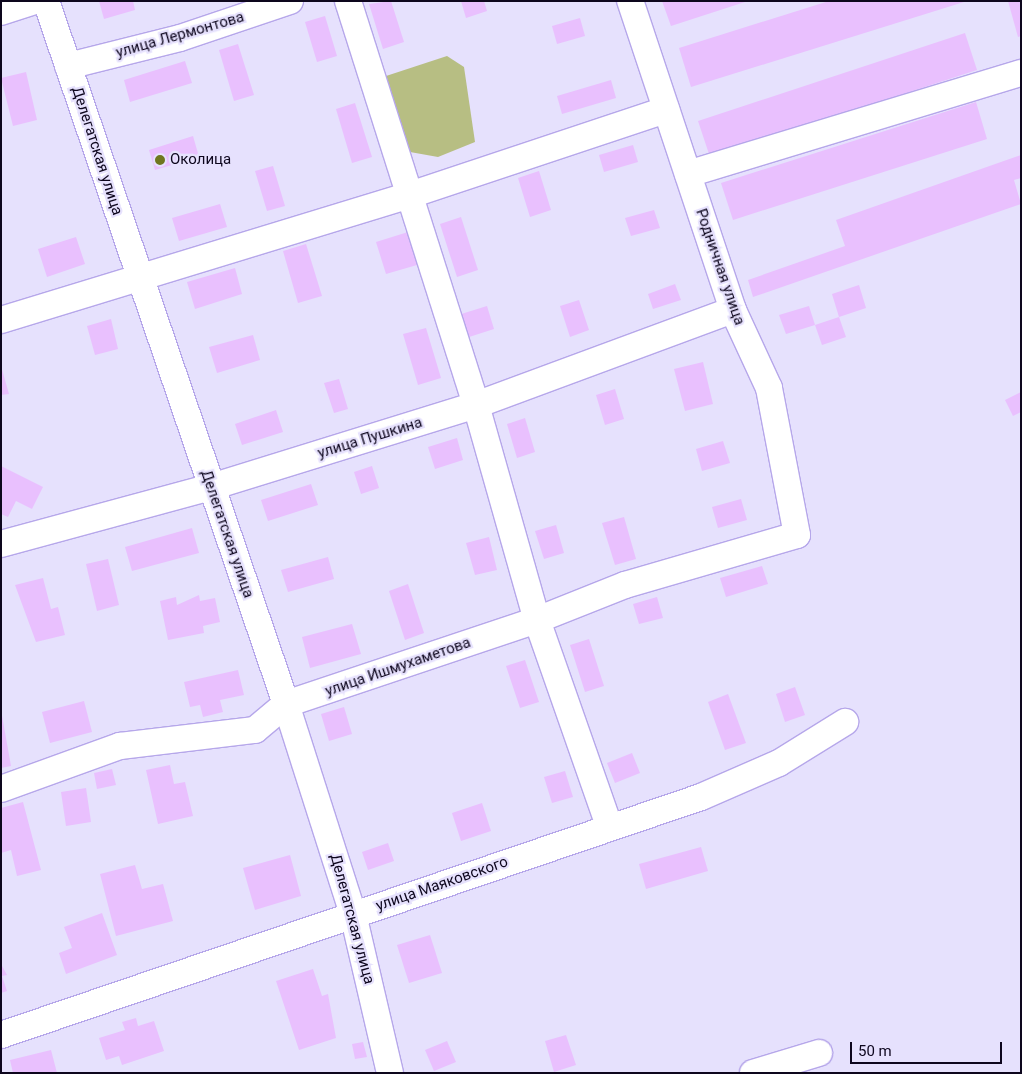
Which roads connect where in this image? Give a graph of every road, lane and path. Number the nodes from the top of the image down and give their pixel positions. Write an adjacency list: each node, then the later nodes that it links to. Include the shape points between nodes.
1 (34, 1): 6 (street)
2 (46, 1): 7 (street, Делегатская улица)
3 (290, 1): 7 (street, улица Лермонтова, via 180,38)
4 (348, 1): 11 (street)
5 (630, 1): 9 (street, Родничная улица)
6 (1, 12)
7 (68, 66): 12 (street, Делегатская улица)
8 (1021, 73): 10 (street)
9 (666, 110): 10 (street, Родничная улица); 11 (street)
10 (688, 174): 13 (street, Родничная улица)
11 (410, 195): 12 (street); 15 (street)
12 (138, 275): 14 (street); 16 (street, Делегатская улица)
13 (733, 310): 15 (street, улица Пушкина); 17 (street, Родничная улица, via 768,388)
14 (1, 320)
15 (476, 405): 16 (street, улица Пушкина); 19 (street)
16 (210, 487): 18 (street, улица Пушкина); 20 (street, Делегатская улица)
17 (797, 535): 19 (street, улица Ишмухаметова, via 625,584)
18 (1, 544)
19 (537, 620): 20 (street, улица Ишмухаметова); 23 (street)
20 (286, 704): 22 (street, улица Ишмухаметова, via 255,730 120,746); 24 (street, Делегатская улица)
21 (844, 722): 23 (street, улица Маяковского, via 780,763 700,797)
22 (1, 789)
23 (610, 828): 24 (street, улица Маяковского)
24 (353, 914): 25 (street, улица Маяковского); 27 (street, Делегатская улица)
25 (1, 1035)
26 (818, 1052): 28 (street)
27 (390, 1073)
28 (753, 1073)

